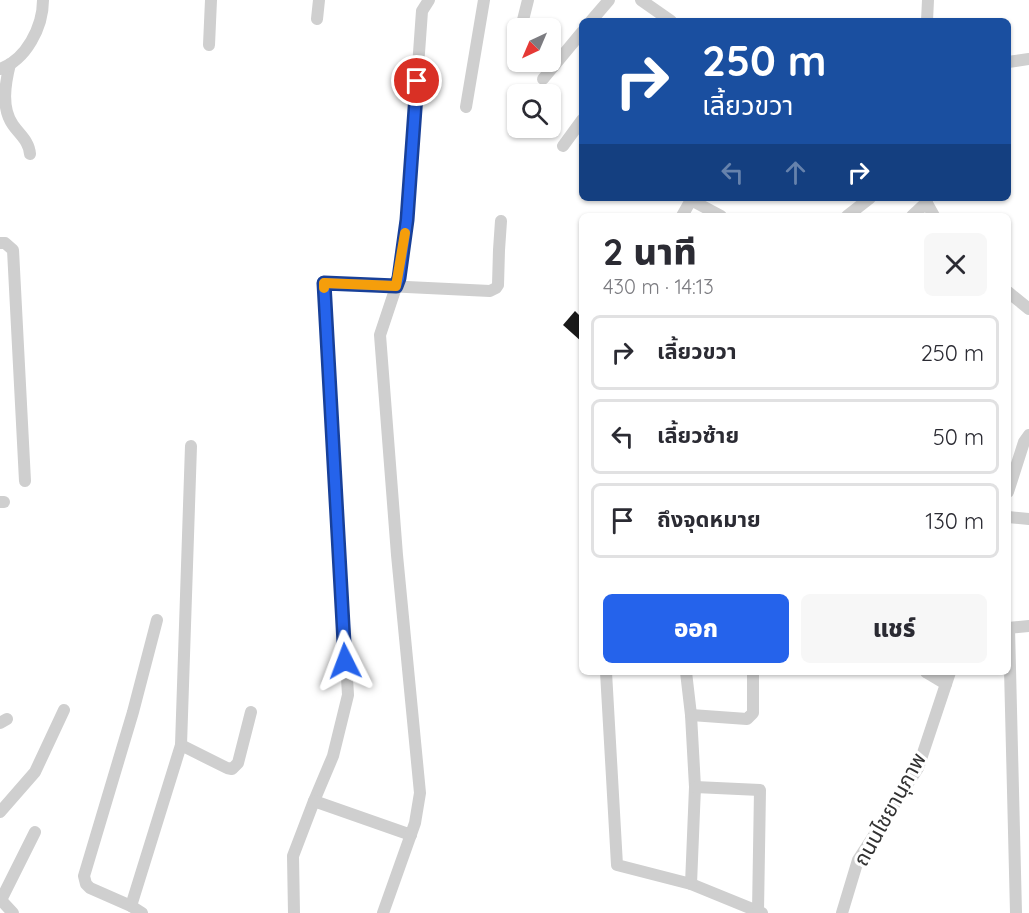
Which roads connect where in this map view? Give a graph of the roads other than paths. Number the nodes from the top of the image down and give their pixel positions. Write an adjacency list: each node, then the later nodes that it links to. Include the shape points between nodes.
1 (43, 0): 19 (street, via 33,36 19,57)
2 (211, 0): 16 (street)
3 (319, 0): 14 (street)
4 (429, 0): 33 (street, via 422,12 407,220)
5 (484, 0): 21 (street)
6 (528, 0): 11 (street)
7 (609, 0): 12 (street)
8 (641, 0): 10 (street)
9 (928, 0): 13 (street)
10 (656, 10)
11 (524, 18)
12 (594, 18)
13 (927, 18)
14 (317, 19)
15 (579, 36): 20 (street)
16 (209, 45)
17 (1029, 60): 18 (street)
18 (1011, 62)
19 (5, 67): 24 (street, via 9,117)
20 (543, 79)
21 (466, 107)
22 (579, 124): 23 (street)
23 (562, 147)
24 (30, 154)
25 (692, 201): 28 (street)
26 (866, 201): 29 (street)
27 (924, 201): 30 (street)
28 (715, 213)
29 (851, 213)
30 (914, 213)
31 (501, 221): 33 (street, via 498,285 494,290)
32 (0, 243): 38 (street, via 13,250)
33 (396, 286): 55 (street, via 324,283 348,695 333,756); 58 (street, via 380,335 420,793)
34 (1011, 296): 35 (street)
35 (1029, 309)
36 (1029, 435): 39 (street)
37 (191, 446): 53 (street)
38 (25, 481)
39 (1011, 483)
40 (1011, 517): 41 (street)
41 (1029, 519)
42 (157, 620): 61 (street, via 84,876 90,888)
43 (1029, 626): 44 (street)
44 (1011, 628)
45 (606, 675): 59 (street, via 616,865)
46 (686, 675): 52 (street)
47 (753, 675): 52 (street, via 750,718)
48 (1009, 675): 67 (street)
49 (948, 678): 66 (street, ถนนไชยานุภาพ, via 918,768 858,860)
50 (64, 710): 56 (street, via 34,772)
51 (251, 712): 53 (street, via 238,762 232,768)
52 (691, 715): 54 (street)
53 (181, 745): 61 (street)
54 (695, 787): 59 (street); 62 (street, via 760,790)
55 (314, 801): 58 (street); 64 (street, via 292,856)
56 (0, 812)
57 (34, 832): 60 (street)
58 (411, 835): 65 (street)
59 (691, 884): 62 (street)
60 (1, 900): 63 (street)
61 (136, 910)
62 (760, 912)
63 (13, 913)
64 (294, 913)
65 (383, 913)
66 (842, 913)
67 (1016, 913)

